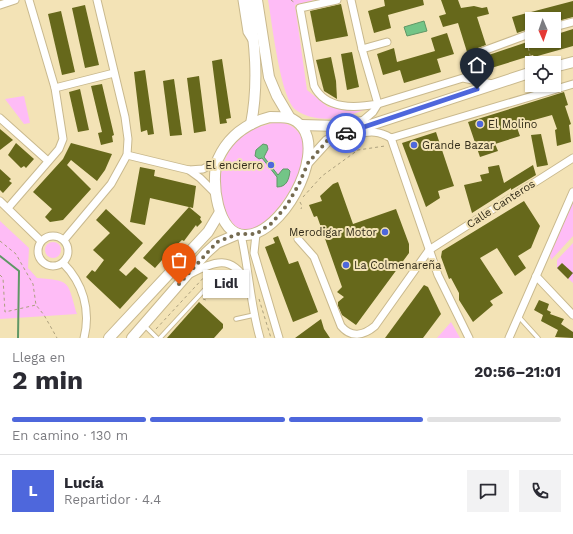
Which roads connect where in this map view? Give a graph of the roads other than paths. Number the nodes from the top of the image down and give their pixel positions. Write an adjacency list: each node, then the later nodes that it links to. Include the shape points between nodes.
1 (14, 0): 9 (street)
2 (29, 0): 23 (street)
3 (97, 0): 18 (street)
4 (242, 0): 14 (street, via 247,32)
5 (248, 0): 14 (main road)
6 (257, 0): 27 (main road, via 269,77)
7 (337, 0): 24 (street, via 300,8 314,86 318,94 331,104)
8 (351, 0): 15 (street)
9 (0, 4)
10 (573, 22): 11 (street)
11 (561, 26)
12 (525, 35): 20 (street, via 467,57 464,63)
13 (387, 42): 15 (street)
14 (254, 43): 29 (main road, via 257,82)
15 (362, 49): 24 (street)
16 (573, 62): 17 (main road)
17 (561, 65)
18 (114, 73): 23 (street); 33 (street, via 128,138)
19 (525, 74): 21 (main road)
20 (468, 78): 21 (street); 24 (street)
21 (492, 84): 25 (main road)
22 (573, 84): 31 (street)
23 (55, 88): 35 (street, via 64,139)
24 (378, 104): 28 (street)
25 (419, 108): 28 (main road); 32 (main road)
26 (0, 118): 35 (street)
27 (290, 118): 29 (main road, via 270,117); 30 (main road)
28 (360, 123): 30 (main road)
29 (251, 124): 36 (main road, via 230,140)
30 (301, 126): 37 (main road, via 309,144)
31 (391, 138): 32 (street, via 380,132 369,131); 49 (street)
32 (327, 141): 37 (main road)
33 (127, 155): 38 (street); 47 (street, via 111,184)
34 (573, 158): 49 (street, Calle Canteros)
35 (48, 161): 42 (street)
36 (218, 161): 38 (street, via 203,169); 40 (main road)
37 (308, 163): 44 (main road, via 287,205 272,223)
38 (189, 170): 40 (street)
39 (573, 192): 52 (street)
40 (215, 193): 43 (main road)
41 (0, 202): 42 (street)
42 (8, 208): 48 (street)
43 (220, 212): 45 (main road, via 224,220); 61 (main road, via 208,232)
44 (256, 234): 45 (main road); 65 (street, via 254,253)
45 (240, 235): 51 (main road, via 217,242); 53 (street, via 247,263)
46 (298, 239): 49 (street, via 314,257 341,326 346,332 356,335 366,333 375,326)
47 (64, 240): 48 (street, via 52,235); 50 (street, via 69,249)
48 (41, 241): 50 (street, via 38,251 41,260 49,266)
49 (429, 250): 66 (street, via 438,275)
50 (64, 262): 60 (street, via 74,273 85,300)
51 (188, 275): 53 (street, via 207,265 221,262 234,265 242,272); 59 (main road)
52 (536, 276): 56 (street); 57 (street)
53 (249, 286): 55 (street)
54 (225, 288): 63 (lane, via 214,283 209,285)
55 (254, 315): 58 (lane); 64 (street)
56 (573, 315)
57 (519, 317): 67 (street); 68 (lane)
58 (236, 319)
59 (144, 325): 62 (main road); 63 (lane)
60 (84, 338)
61 (109, 338)
62 (132, 338)
63 (158, 338)
64 (260, 338)
65 (279, 338)
66 (469, 338)
67 (509, 338)
68 (538, 338)

